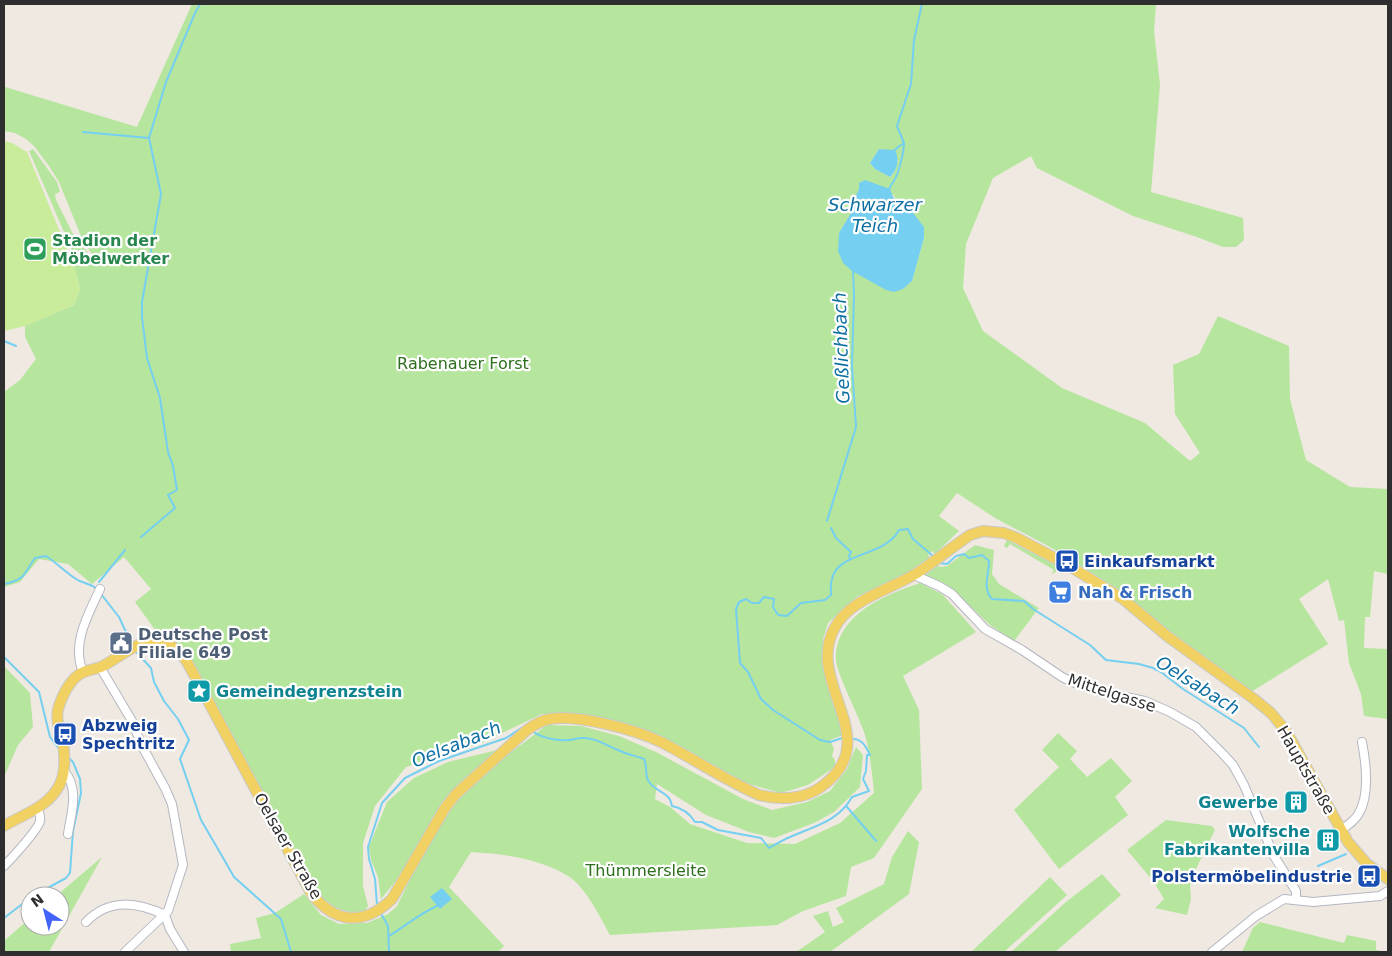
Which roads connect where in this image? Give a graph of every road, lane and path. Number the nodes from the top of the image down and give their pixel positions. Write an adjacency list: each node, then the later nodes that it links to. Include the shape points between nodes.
1 (914, 575): 3 (main road, Oelsaer Straße, via 852,607 838,622 830,638 827,660 830,680 845,719 848,738 845,756 835,774 818,790 797,798 771,798 749,790 640,733 588,720 549,719 530,728 456,794 392,899 379,910 362,917 334,913 311,893 186,660 172,644 154,640); 9 (main road, Hauptstraße, via 979,532 1016,538 1044,552 1123,600 1266,708 1286,731); 14 (street, Mittelgasse, via 952,594 984,629 1062,677 1101,692 1145,701 1196,727 1222,752 1244,785 1274,856 1296,891)
2 (99, 592): 4 (street, via 80,641 79,661)
3 (100, 668): 4 (main road, Oelsaer Straße); 15 (street, via 132,721 172,804 184,865)
4 (83, 672): 6 (main road, via 73,680 59,704 57,717)
5 (1362, 742): 9 (street, Hauptstraße, via 1366,760 1363,800 1352,823)
6 (64, 771): 7 (main road, via 58,786); 10 (street, via 70,777 74,791)
7 (38, 809): 8 (main road); 11 (street, via 39,824)
8 (4, 826)
9 (1342, 830): 12 (main road, Hauptstraße, via 1367,864)
10 (68, 834)
11 (4, 866)
12 (1388, 879)
13 (1388, 891): 14 (street, via 1380,896 1354,899 1313,902)
14 (1296, 899): 19 (street, via 1278,901)
15 (165, 915): 16 (street, via 136,904 109,907 96,912); 17 (street); 18 (street)
16 (86, 922)
17 (125, 952)
18 (184, 952)
19 (1212, 952)

